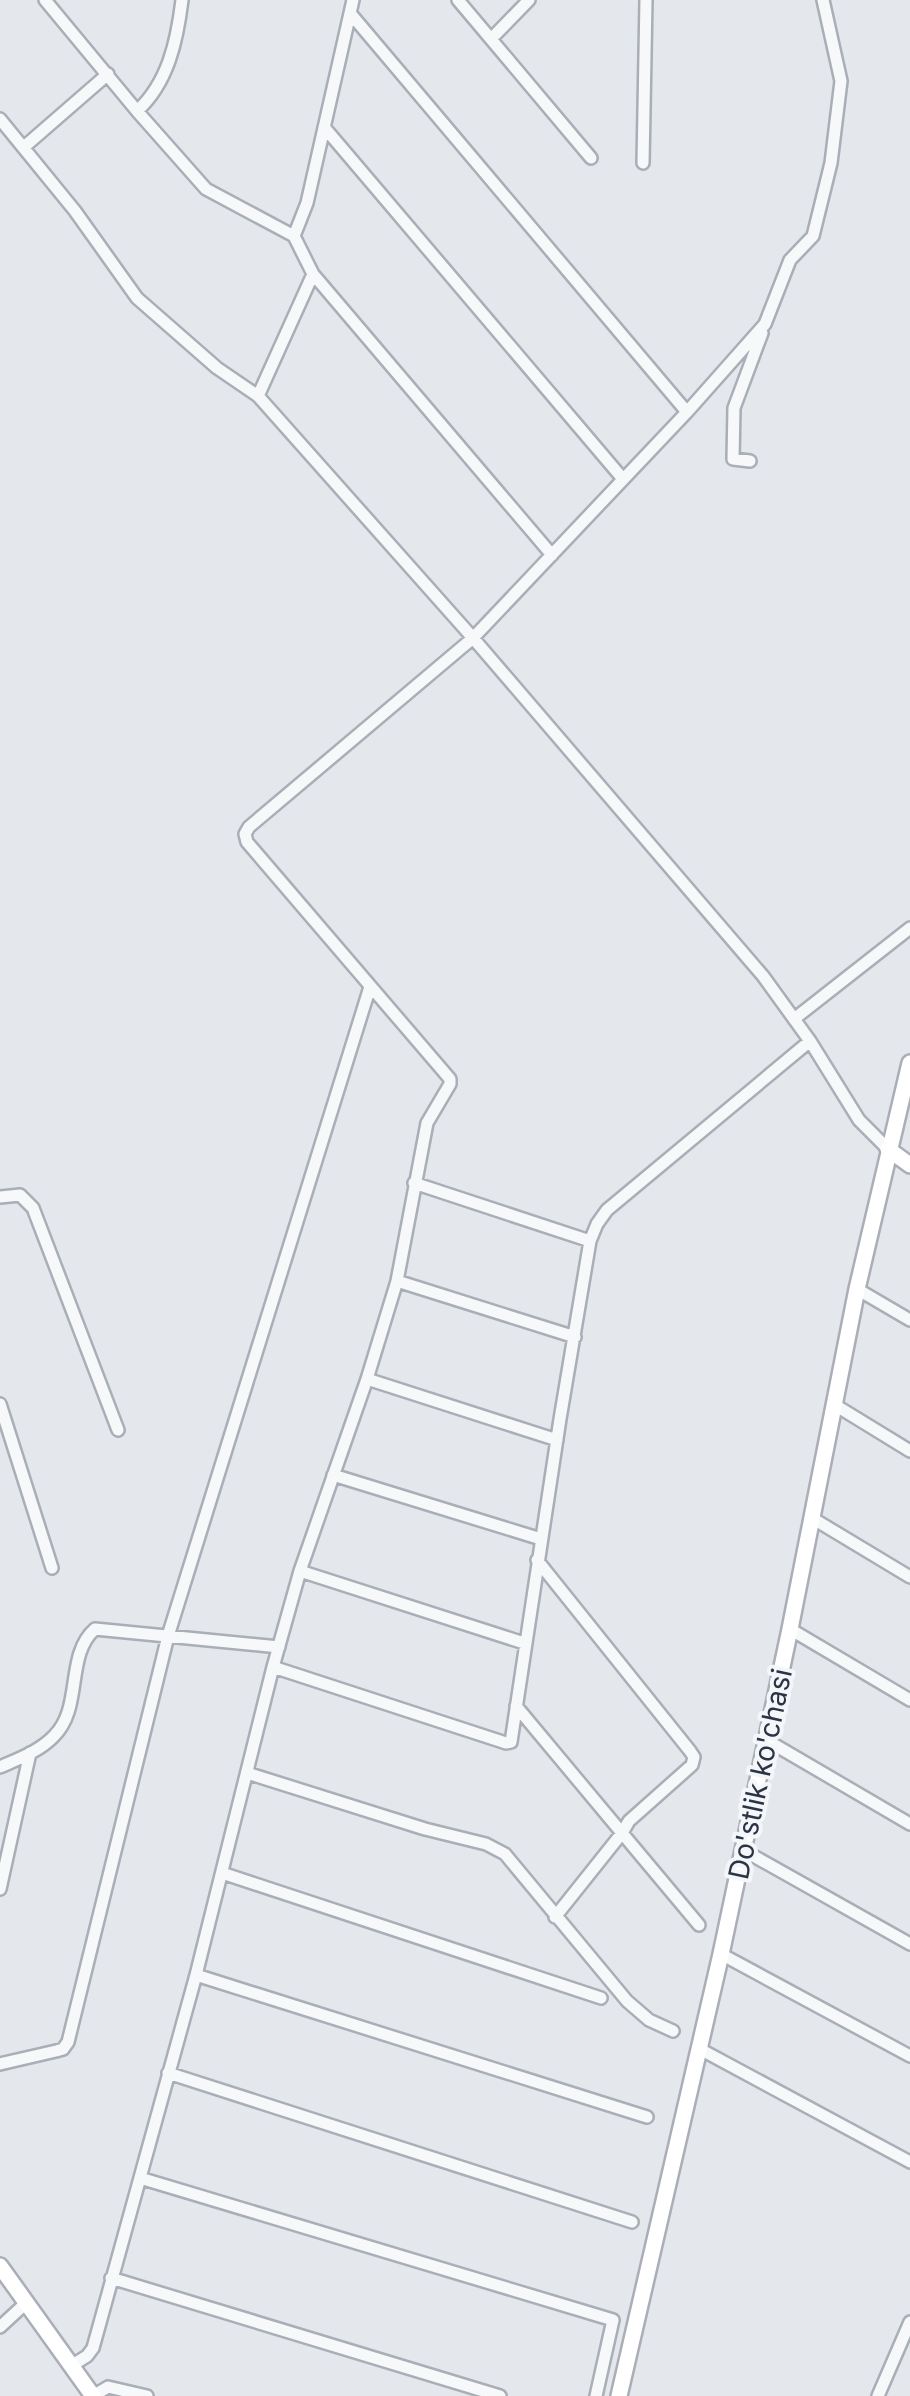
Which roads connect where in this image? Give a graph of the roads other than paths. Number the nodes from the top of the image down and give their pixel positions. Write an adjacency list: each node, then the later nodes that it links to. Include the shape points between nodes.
1 (45, 0): 9 (street)
2 (182, 0): 10 (street, via 166,70)
3 (458, 0): 8 (street)
4 (529, 0): 8 (street)
5 (646, 0): 15 (street)
6 (823, 0): 18 (street, via 840,82 831,162 813,236 790,260)
7 (352, 6): 12 (street); 20 (street)
8 (491, 40): 14 (street)
9 (108, 74): 10 (street); 13 (street)
10 (137, 111): 16 (street, via 206,189)
11 (0, 118): 13 (street)
12 (324, 127): 16 (street); 22 (street)
13 (24, 147): 19 (street, via 136,298)
14 (591, 158)
15 (643, 163)
16 (294, 236): 17 (street)
17 (313, 274): 19 (street); 23 (street)
18 (765, 324): 20 (street); 21 (street, via 734,408 732,460)
19 (258, 396): 24 (street)
20 (687, 412): 22 (street)
21 (750, 462)
22 (623, 478): 23 (street)
23 (552, 556): 24 (street)
24 (474, 638): 26 (street, via 245,834); 27 (street)
25 (910, 928): 27 (street)
26 (370, 987): 32 (street, via 450,1079 427,1123); 53 (street)
27 (794, 1019): 28 (street)
28 (810, 1041): 30 (street, via 860,1120); 34 (street, via 607,1210)
29 (910, 1063): 30 (street, Do'stlik ko'chasi)
30 (888, 1149): 31 (street); 36 (street, Do'stlik ko'chasi)
31 (910, 1165)
32 (414, 1183): 34 (street); 35 (street)
33 (0, 1198): 42 (street, via 20,1195 33,1208)
34 (590, 1240): 38 (street)
35 (396, 1281): 38 (street); 39 (street)
36 (857, 1289): 37 (street); 41 (street, Do'stlik ko'chasi)
37 (910, 1320)
38 (575, 1337): 43 (street)
39 (367, 1379): 43 (street); 45 (street)
40 (0, 1404): 49 (street)
41 (835, 1404): 44 (street); 46 (street, Do'stlik ko'chasi)
42 (118, 1430)
43 (557, 1440): 47 (street)
44 (910, 1451)
45 (333, 1475): 47 (street); 50 (street)
46 (812, 1518): 51 (street); 52 (street, Do'stlik ko'chasi)
47 (541, 1539): 48 (street)
48 (538, 1560): 54 (street); 64 (street, via 694,1757)
49 (52, 1568)
50 (300, 1571): 54 (street); 55 (street)
51 (910, 1577)
52 (790, 1629): 57 (street); 59 (street, Do'stlik ko'chasi)
53 (168, 1636): 55 (street); 60 (street, via 95,1629 84,1638 69,1708 56,1735); 77 (street, via 68,2042 56,2052)
54 (524, 1643): 58 (street)
55 (279, 1647): 56 (street)
56 (274, 1666): 58 (street, via 506,1743); 62 (street)
57 (910, 1700)
58 (516, 1706): 64 (street)
59 (768, 1741): 63 (street); 65 (street, Do'stlik ko'chasi)
60 (30, 1753): 61 (street); 67 (street)
61 (0, 1767)
62 (248, 1772): 66 (street); 68 (street, via 486,1844 505,1854)
63 (910, 1824)
64 (622, 1833): 68 (street); 69 (street)
65 (743, 1850): 70 (street); 71 (street, Do'stlik ko'chasi)
66 (222, 1874): 72 (street); 73 (street)
67 (0, 1889)
68 (555, 1917): 74 (street, via 627,2001)
69 (700, 1925)
70 (910, 1944)
71 (721, 1954): 75 (street, Do'stlik ko'chasi); 76 (street)
72 (196, 1975): 78 (street); 79 (street)
73 (602, 1998)
74 (673, 2032)
75 (698, 2048): 80 (street); 89 (street, Do'stlik ko'chasi)
76 (910, 2056)
77 (0, 2064)
78 (168, 2073): 81 (street); 82 (street)
79 (647, 2117)
80 (910, 2162)
81 (140, 2178): 84 (street); 86 (street)
82 (632, 2222)
83 (0, 2266): 85 (street)
84 (112, 2278): 90 (street, via 92,2348); 93 (street)
85 (26, 2303): 88 (street); 90 (street)
86 (613, 2320): 89 (street); 94 (street)
87 (910, 2322): 96 (street)
88 (0, 2326)
89 (636, 2327): 95 (street, Do'stlik ko'chasi)
90 (71, 2366): 91 (street)
91 (93, 2396): 92 (street, via 108,2387)
92 (147, 2396)
93 (500, 2396)
94 (596, 2396)
95 (620, 2396)
96 (878, 2396)

